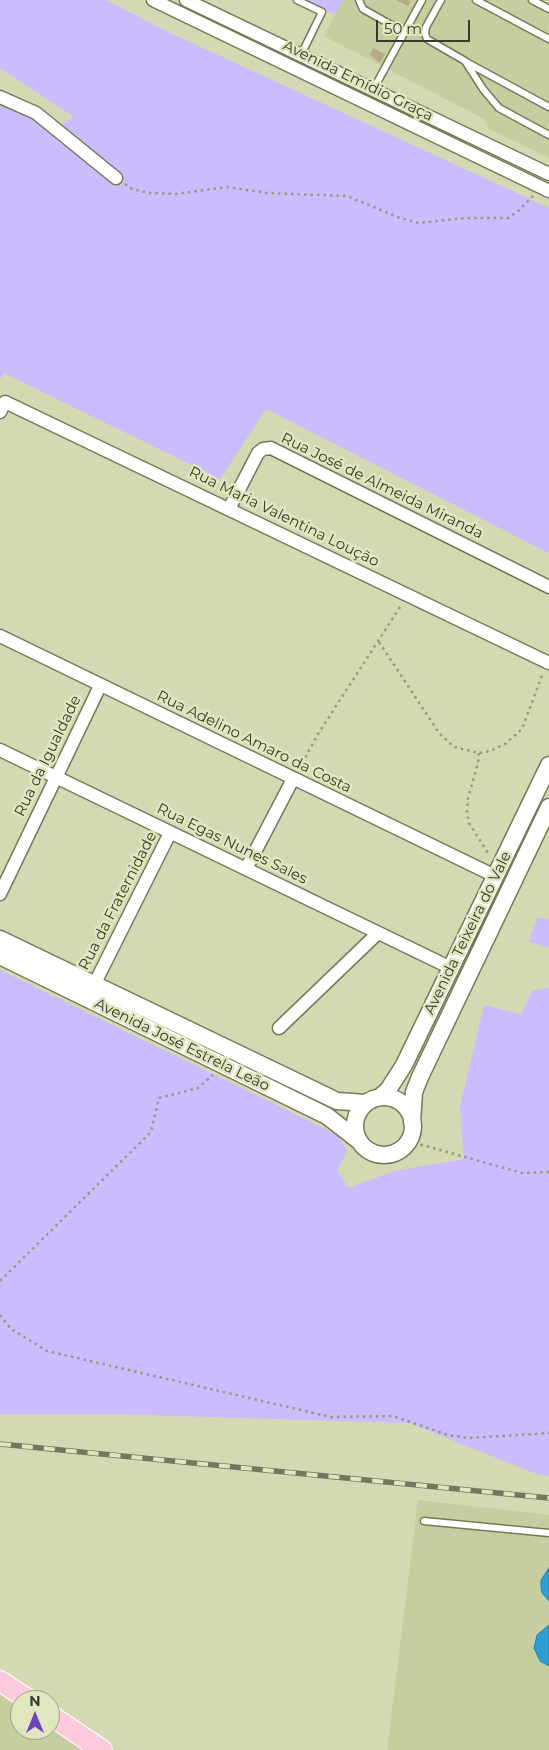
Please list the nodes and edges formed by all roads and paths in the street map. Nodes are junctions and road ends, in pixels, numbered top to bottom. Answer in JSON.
{"nodes":[{"id":1,"x":152,"y":0,"type":"edge"},
{"id":2,"x":186,"y":0,"type":"edge"},
{"id":3,"x":296,"y":0,"type":"edge"},
{"id":4,"x":359,"y":0,"type":"edge"},
{"id":5,"x":422,"y":0,"type":"edge"},
{"id":6,"x":441,"y":0,"type":"edge"},
{"id":7,"x":476,"y":0,"type":"edge"},
{"id":8,"x":532,"y":0,"type":"edge"},
{"id":9,"x":549,"y":9,"type":"edge"},
{"id":10,"x":404,"y":32,"type":"junction"},
{"id":11,"x":549,"y":39,"type":"edge"},
{"id":12,"x":301,"y":55,"type":"junction"},
{"id":13,"x":464,"y":61,"type":"junction"},
{"id":14,"x":373,"y":90,"type":"junction"},
{"id":15,"x":0,"y":98,"type":"edge"},
{"id":16,"x":549,"y":107,"type":"edge"},
{"id":17,"x":549,"y":135,"type":"edge"},
{"id":18,"x":549,"y":174,"type":"edge"},
{"id":19,"x":116,"y":178,"type":"joint"},
{"id":20,"x":545,"y":188,"type":"edge"},
{"id":21,"x":2,"y":407,"type":"edge"},
{"id":22,"x":229,"y":509,"type":"junction"},
{"id":23,"x":549,"y":587,"type":"edge"},
{"id":24,"x":408,"y":595,"type":"junction"},
{"id":25,"x":0,"y":636,"type":"edge"},
{"id":26,"x":378,"y":642,"type":"junction"},
{"id":27,"x":548,"y":662,"type":"edge"},
{"id":28,"x":100,"y":686,"type":"junction"},
{"id":29,"x":0,"y":750,"type":"edge"},
{"id":30,"x":479,"y":752,"type":"junction"},
{"id":31,"x":549,"y":765,"type":"edge"},
{"id":32,"x":56,"y":777,"type":"junction"},
{"id":33,"x":294,"y":779,"type":"junction"},
{"id":34,"x":549,"y":807,"type":"edge"},
{"id":35,"x":170,"y":832,"type":"junction"},
{"id":36,"x":246,"y":869,"type":"junction"},
{"id":37,"x":497,"y":873,"type":"junction"},
{"id":38,"x":0,"y":894,"type":"edge"},
{"id":39,"x":378,"y":933,"type":"junction"},
{"id":40,"x":0,"y":938,"type":"edge"},
{"id":41,"x":0,"y":956,"type":"edge"},
{"id":42,"x":451,"y":968,"type":"junction"},
{"id":43,"x":94,"y":985,"type":"junction"},
{"id":44,"x":279,"y":1028,"type":"dead end"},
{"id":45,"x":223,"y":1065,"type":"junction"},
{"id":46,"x":373,"y":1100,"type":"junction"},
{"id":47,"x":412,"y":1122,"type":"junction"},
{"id":48,"x":408,"y":1141,"type":"junction"},
{"id":49,"x":359,"y":1142,"type":"junction"},
{"id":50,"x":549,"y":1172,"type":"edge"},
{"id":51,"x":0,"y":1281,"type":"edge"},
{"id":52,"x":0,"y":1315,"type":"edge"},
{"id":53,"x":549,"y":1432,"type":"edge"},
{"id":54,"x":424,"y":1521,"type":"dead end"},
{"id":55,"x":549,"y":1533,"type":"edge"},
{"id":56,"x":0,"y":1681,"type":"edge"},
{"id":57,"x":13,"y":1690,"type":"edge"},
{"id":58,"x":60,"y":1721,"type":"edge"},
{"id":59,"x":102,"y":1750,"type":"edge"}],
"edges":[{"from":1,"to":20,"type":"street","name":"Avenida Emídio Graça"},
{"from":2,"to":12,"type":"street","name":"Avenida Emídio Graça"},
{"from":3,"to":12,"type":"lane"},
{"from":4,"to":10,"type":"lane"},
{"from":5,"to":10,"type":"lane"},
{"from":6,"to":13,"type":"lane"},
{"from":7,"to":11,"type":"lane"},
{"from":8,"to":9,"type":"lane"},
{"from":10,"to":14,"type":"lane"},
{"from":12,"to":14,"type":"street","name":"Avenida Emídio Graça"},
{"from":13,"to":16,"type":"lane"},
{"from":13,"to":17,"type":"lane"},
{"from":14,"to":18,"type":"street","name":"Avenida Emídio Graça"},
{"from":15,"to":19,"type":"street"},
{"from":19,"to":20,"type":"path"},
{"from":21,"to":22,"type":"street","name":"Rua Maria Valentina Loução"},
{"from":22,"to":23,"type":"street","name":"Rua José de Almeida Miranda"},
{"from":22,"to":24,"type":"street","name":"Rua Maria Valentina Loução"},
{"from":24,"to":26,"type":"path"},
{"from":24,"to":27,"type":"street","name":"Rua Maria Valentina Loução"},
{"from":25,"to":28,"type":"street","name":"Rua Adelino Amaro da Costa"},
{"from":26,"to":30,"type":"path"},
{"from":26,"to":33,"type":"path"},
{"from":27,"to":30,"type":"path"},
{"from":28,"to":32,"type":"street","name":"Rua da Igualdade"},
{"from":28,"to":33,"type":"street","name":"Rua Adelino Amaro da Costa"},
{"from":29,"to":32,"type":"street","name":"Rua Egas Nunes Sales"},
{"from":30,"to":37,"type":"path"},
{"from":31,"to":37,"type":"street","name":"Avenida Teixeira do Vale"},
{"from":32,"to":35,"type":"street","name":"Rua Egas Nunes Sales"},
{"from":32,"to":38,"type":"street","name":"Rua da Igualdade"},
{"from":33,"to":36,"type":"street"},
{"from":33,"to":37,"type":"street","name":"Rua Adelino Amaro da Costa"},
{"from":34,"to":47,"type":"street","name":"Avenida Teixeira do Vale"},
{"from":35,"to":36,"type":"street","name":"Rua Egas Nunes Sales"},
{"from":35,"to":43,"type":"street","name":"Rua da Fraternidade"},
{"from":36,"to":39,"type":"street","name":"Rua Egas Nunes Sales"},
{"from":37,"to":42,"type":"street","name":"Avenida Teixeira do Vale"},
{"from":39,"to":42,"type":"street","name":"Rua Egas Nunes Sales"},
{"from":39,"to":44,"type":"street"},
{"from":40,"to":43,"type":"street","name":"Avenida José Estrela Leão"},
{"from":41,"to":45,"type":"street","name":"Avenida José Estrela Leão"},
{"from":42,"to":46,"type":"street","name":"Avenida Teixeira do Vale"},
{"from":43,"to":46,"type":"street","name":"Avenida José Estrela Leão"},
{"from":45,"to":49,"type":"street","name":"Avenida José Estrela Leão"},
{"from":45,"to":51,"type":"path"},
{"from":46,"to":47,"type":"street"},
{"from":46,"to":49,"type":"street","name":"Avenida Teixeira do Vale"},
{"from":47,"to":48,"type":"street","name":"Avenida Teixeira do Vale"},
{"from":48,"to":49,"type":"street"},
{"from":48,"to":50,"type":"path"},
{"from":52,"to":53,"type":"path"},
{"from":54,"to":55,"type":"lane"},
{"from":56,"to":57,"type":"main road"},
{"from":58,"to":59,"type":"main road"}]}
